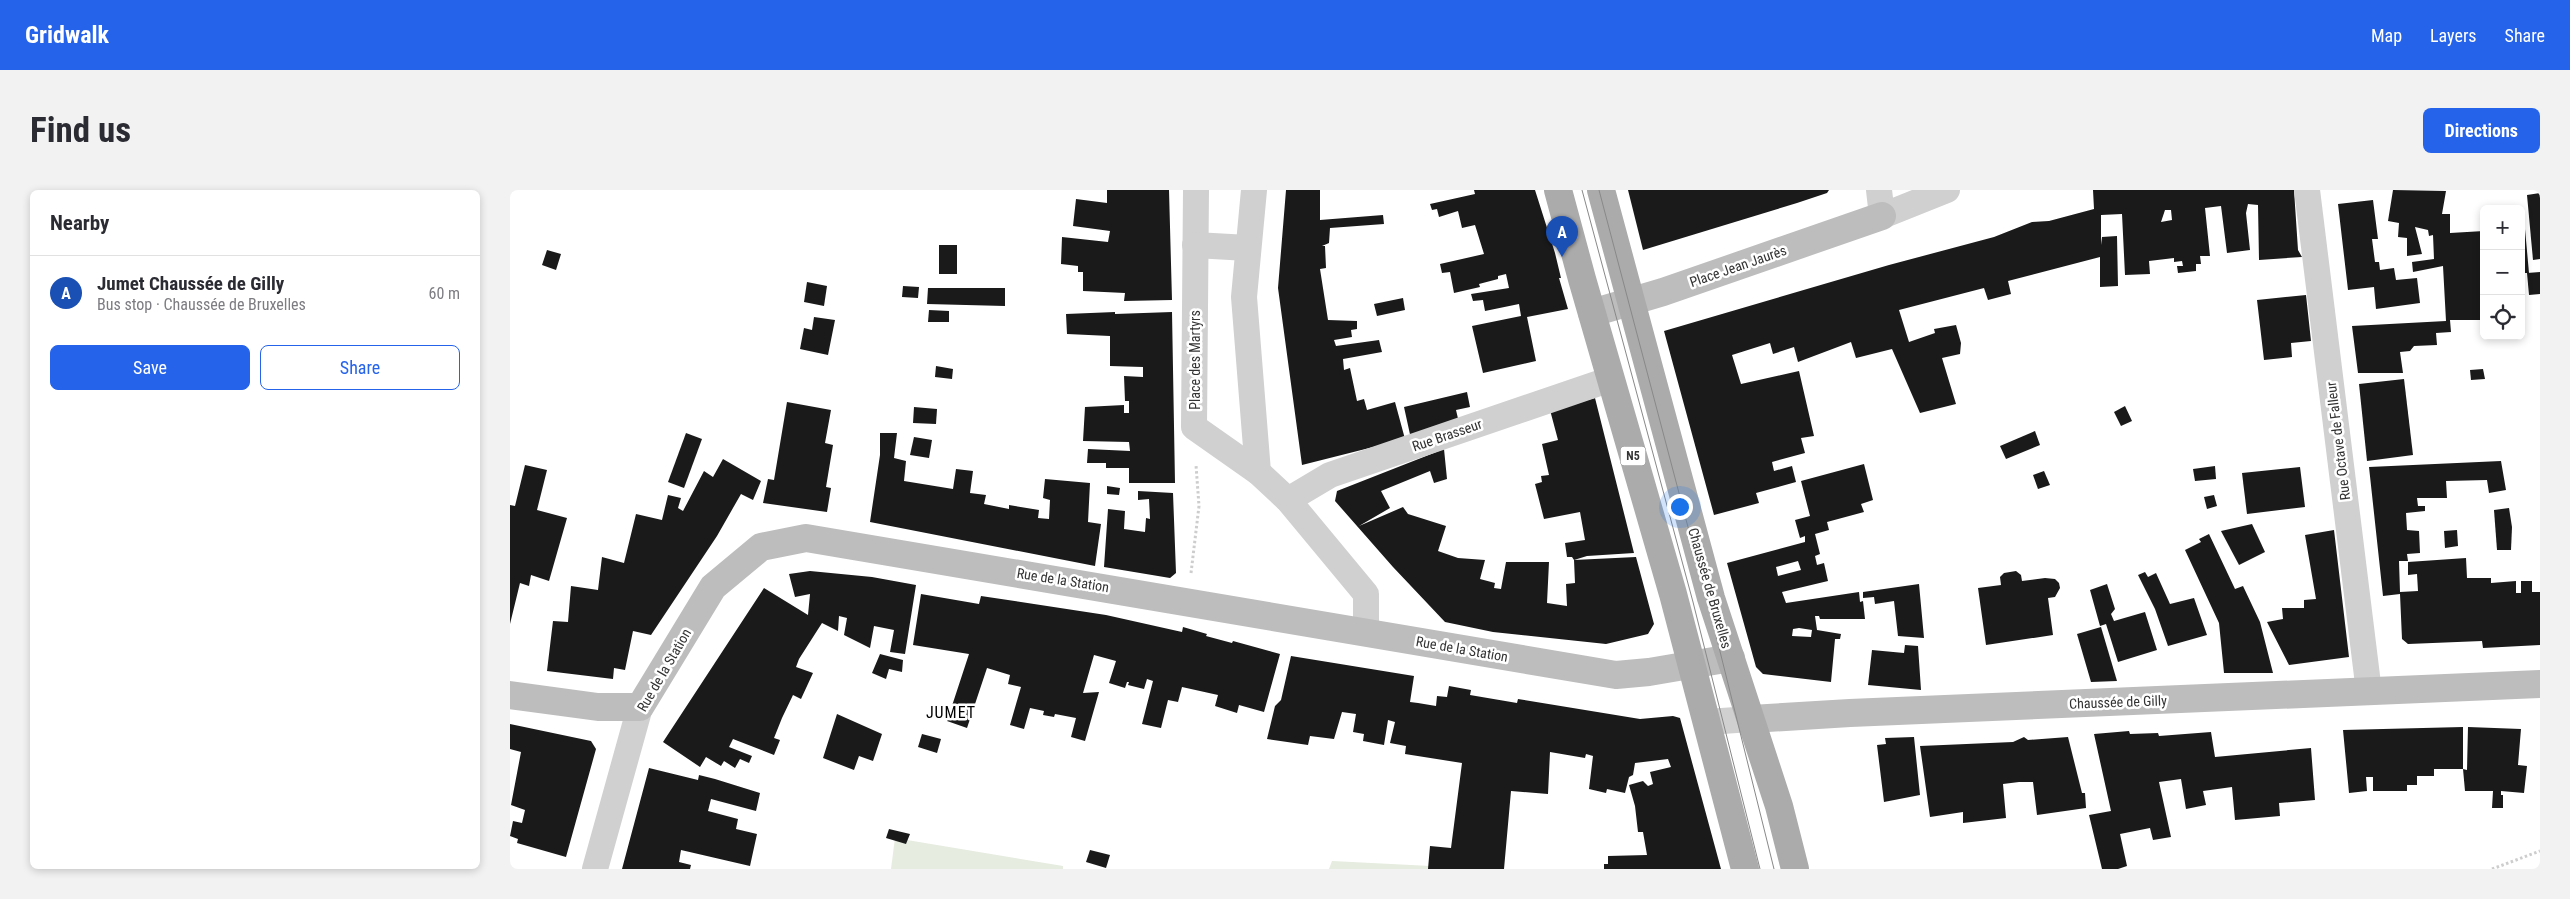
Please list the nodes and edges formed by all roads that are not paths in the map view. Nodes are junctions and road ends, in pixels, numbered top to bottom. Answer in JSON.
{"nodes":[{"id":1,"x":1196,"y":190,"type":"edge"},
{"id":2,"x":1254,"y":190,"type":"edge"},
{"id":3,"x":1558,"y":190,"type":"edge"},
{"id":4,"x":1601,"y":190,"type":"edge"},
{"id":5,"x":1946,"y":190,"type":"edge"},
{"id":6,"x":2307,"y":190,"type":"edge"},
{"id":7,"x":1880,"y":203,"type":"edge"},
{"id":8,"x":1195,"y":245,"type":"junction"},
{"id":9,"x":1248,"y":248,"type":"junction"},
{"id":10,"x":1631,"y":301,"type":"junction"},
{"id":11,"x":1592,"y":313,"type":"junction"},
{"id":12,"x":1611,"y":379,"type":"junction"},
{"id":13,"x":1258,"y":472,"type":"junction"},
{"id":14,"x":1288,"y":500,"type":"junction"},
{"id":15,"x":1366,"y":633,"type":"junction"},
{"id":16,"x":1730,"y":658,"type":"junction"},
{"id":17,"x":1692,"y":665,"type":"junction"},
{"id":18,"x":2536,"y":686,"type":"edge"},
{"id":19,"x":2369,"y":692,"type":"junction"},
{"id":20,"x":510,"y":695,"type":"edge"},
{"id":21,"x":640,"y":707,"type":"junction"},
{"id":22,"x":1751,"y":720,"type":"junction"},
{"id":23,"x":1708,"y":722,"type":"junction"},
{"id":24,"x":595,"y":869,"type":"edge"},
{"id":25,"x":1745,"y":869,"type":"edge"},
{"id":26,"x":1795,"y":869,"type":"edge"}],
"edges":[{"from":1,"to":8,"type":"street","name":"Place des Martyrs"},
{"from":2,"to":9,"type":"street"},
{"from":3,"to":11,"type":"main road","number":"N5"},
{"from":4,"to":10,"type":"main road","name":"Chaussée de Bruxelles"},
{"from":5,"to":7,"type":"street","name":"Place Jean Jaurès"},
{"from":6,"to":19,"type":"street","name":"Rue Octave de Falleur"},
{"from":7,"to":10,"type":"street","name":"Place Jean Jaurès"},
{"from":8,"to":9,"type":"street"},
{"from":8,"to":13,"type":"street","name":"Place des Martyrs"},
{"from":9,"to":13,"type":"street"},
{"from":10,"to":11,"type":"street","name":"Place Jean Jaurès"},
{"from":10,"to":16,"type":"main road","name":"Chaussée de Bruxelles"},
{"from":11,"to":12,"type":"main road","number":"N5"},
{"from":12,"to":14,"type":"street","name":"Rue Brasseur"},
{"from":12,"to":17,"type":"main road","number":"N5"},
{"from":13,"to":14,"type":"street","name":"Place des Martyrs"},
{"from":14,"to":15,"type":"street","name":"Place des Martyrs"},
{"from":15,"to":17,"type":"street","name":"Rue de la Station"},
{"from":15,"to":21,"type":"street","name":"Rue de la Station"},
{"from":16,"to":17,"type":"street","name":"Rue de la Station"},
{"from":16,"to":22,"type":"main road","name":"Chaussée de Bruxelles"},
{"from":17,"to":23,"type":"main road","number":"N5"},
{"from":18,"to":19,"type":"street","name":"Chaussée de Gilly"},
{"from":19,"to":22,"type":"street","name":"Chaussée de Gilly"},
{"from":20,"to":21,"type":"street"},
{"from":21,"to":24,"type":"street","name":"Rue de la Station"},
{"from":22,"to":23,"type":"street","name":"Chaussée de Gilly"},
{"from":22,"to":26,"type":"main road","name":"Chaussée de Bruxelles"},
{"from":23,"to":25,"type":"main road","number":"N5"}]}
